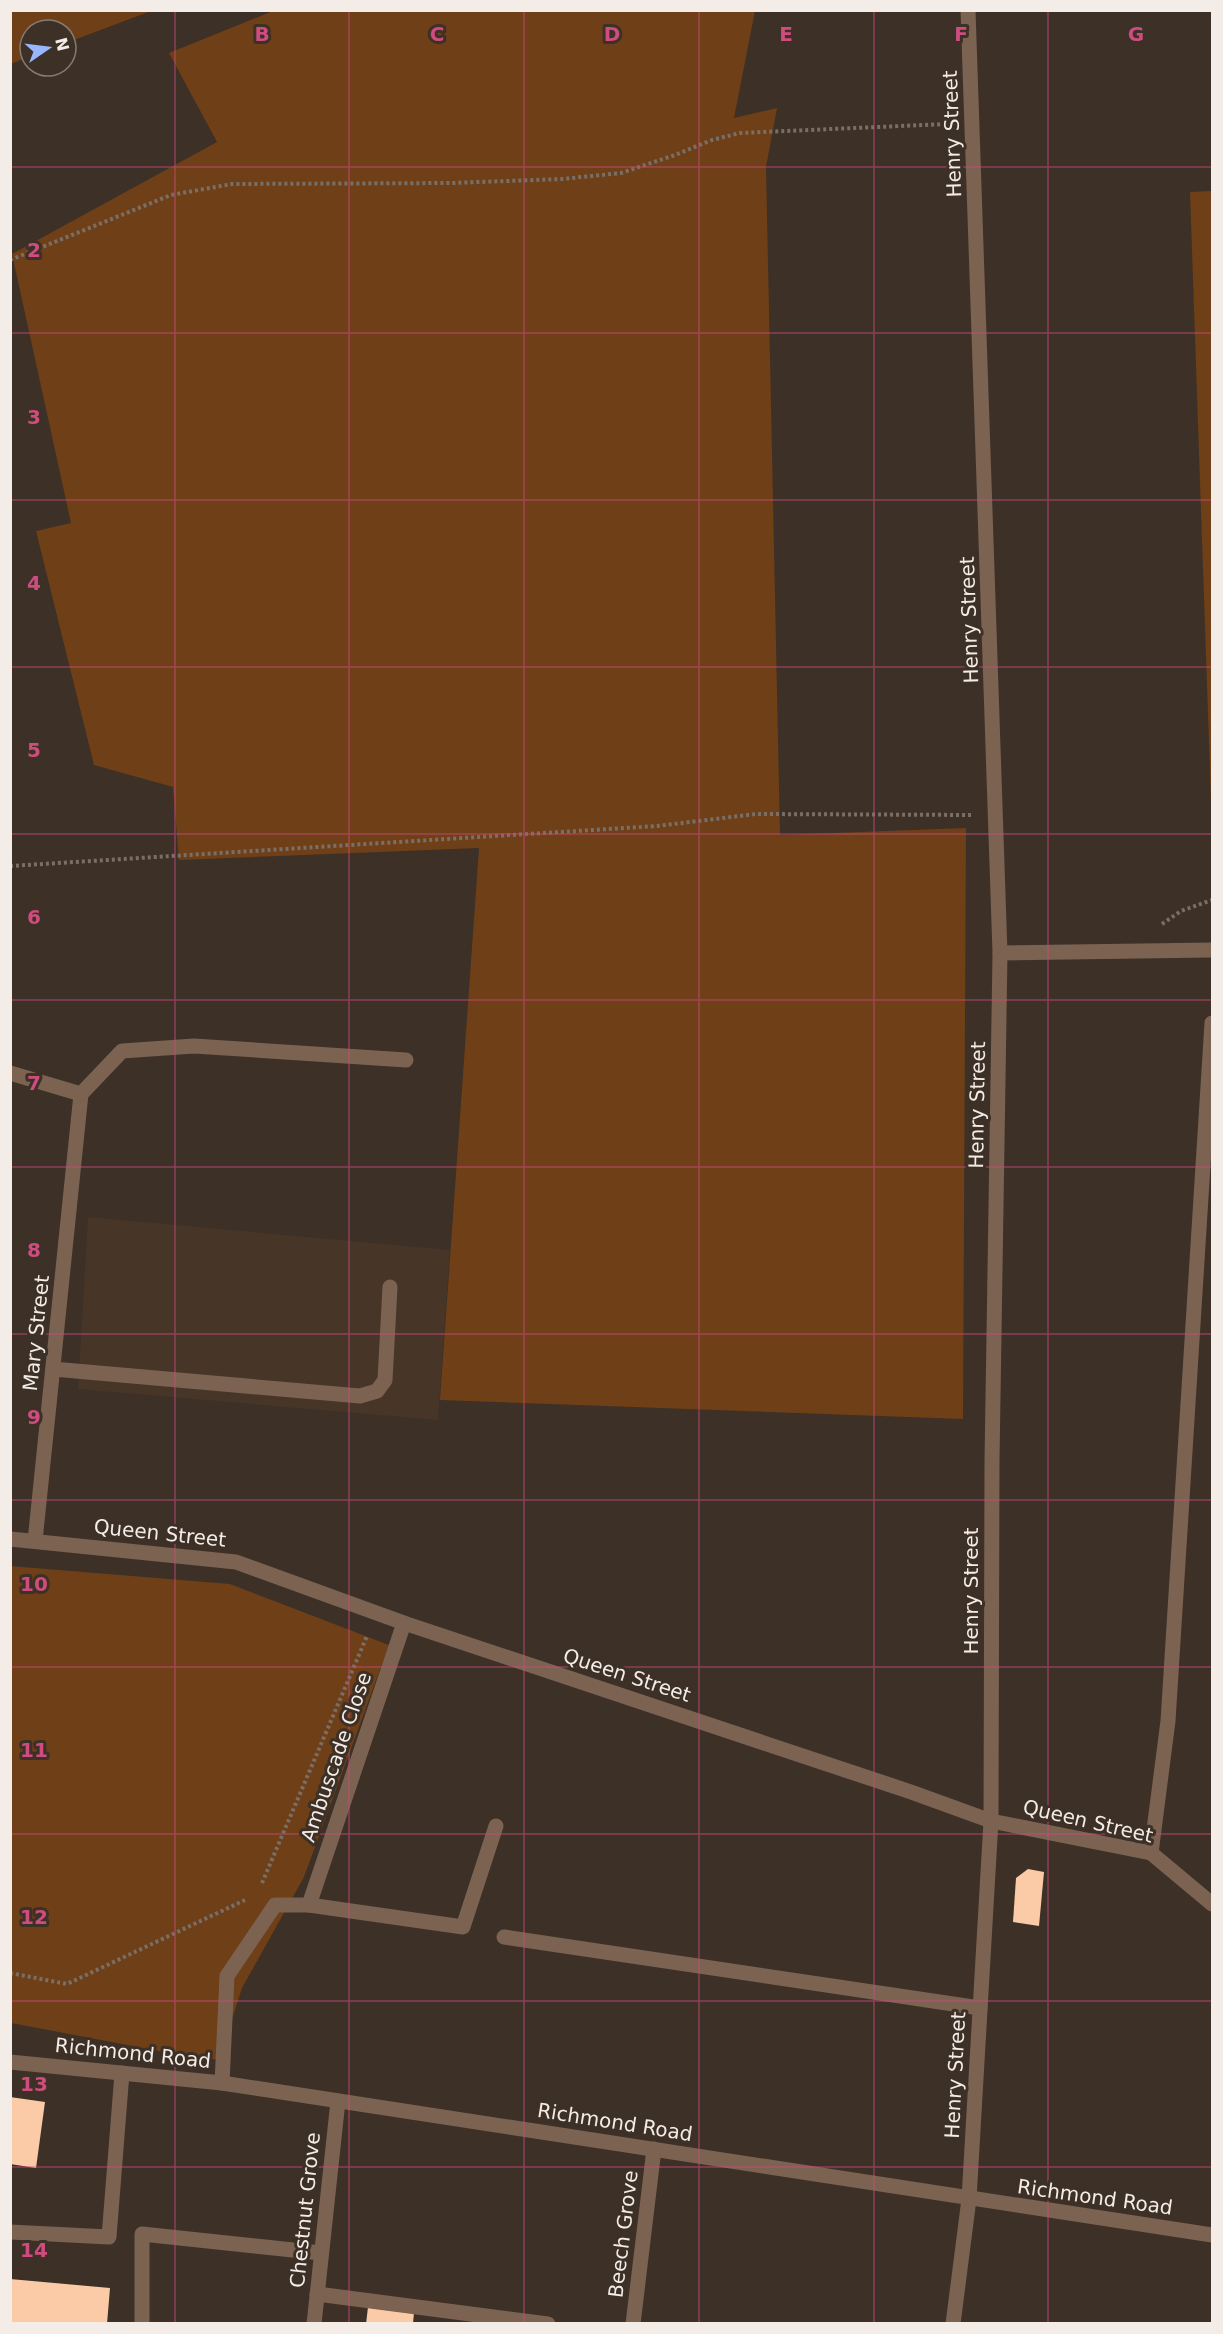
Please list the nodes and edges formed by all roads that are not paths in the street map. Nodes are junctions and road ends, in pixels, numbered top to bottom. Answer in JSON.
{"nodes":[{"id":1,"x":968,"y":10,"type":"edge"},
{"id":2,"x":1212,"y":950,"type":"edge"},
{"id":3,"x":1000,"y":953,"type":"junction"},
{"id":4,"x":1212,"y":1023,"type":"edge"},
{"id":5,"x":406,"y":1060,"type":"dead end"},
{"id":6,"x":10,"y":1073,"type":"edge"},
{"id":7,"x":81,"y":1094,"type":"junction"},
{"id":8,"x":390,"y":1287,"type":"dead end"},
{"id":9,"x":53,"y":1369,"type":"junction"},
{"id":10,"x":10,"y":1539,"type":"edge"},
{"id":11,"x":35,"y":1541,"type":"junction"},
{"id":12,"x":404,"y":1623,"type":"junction"},
{"id":13,"x":991,"y":1821,"type":"junction"},
{"id":14,"x":496,"y":1826,"type":"dead end"},
{"id":15,"x":1151,"y":1853,"type":"junction"},
{"id":16,"x":1212,"y":1904,"type":"edge"},
{"id":17,"x":309,"y":1905,"type":"junction"},
{"id":18,"x":504,"y":1937,"type":"dead end"},
{"id":19,"x":980,"y":2008,"type":"junction"},
{"id":20,"x":10,"y":2062,"type":"edge"},
{"id":21,"x":122,"y":2073,"type":"junction"},
{"id":22,"x":222,"y":2083,"type":"junction"},
{"id":23,"x":338,"y":2101,"type":"junction"},
{"id":24,"x":654,"y":2149,"type":"junction"},
{"id":25,"x":969,"y":2199,"type":"junction"},
{"id":26,"x":10,"y":2232,"type":"edge"},
{"id":27,"x":1212,"y":2235,"type":"edge"},
{"id":28,"x":321,"y":2253,"type":"junction"},
{"id":29,"x":317,"y":2294,"type":"junction"},
{"id":30,"x":142,"y":2324,"type":"edge"},
{"id":31,"x":314,"y":2324,"type":"edge"},
{"id":32,"x":548,"y":2324,"type":"edge"},
{"id":33,"x":633,"y":2324,"type":"edge"},
{"id":34,"x":952,"y":2324,"type":"edge"}],
"edges":[{"from":1,"to":3,"type":"street","name":"Henry Street"},
{"from":2,"to":3,"type":"street"},
{"from":3,"to":13,"type":"street","name":"Henry Street"},
{"from":4,"to":15,"type":"street"},
{"from":5,"to":7,"type":"street"},
{"from":6,"to":7,"type":"street"},
{"from":7,"to":9,"type":"street","name":"Mary Street"},
{"from":8,"to":9,"type":"street"},
{"from":9,"to":11,"type":"street","name":"Mary Street"},
{"from":10,"to":11,"type":"street","name":"Queen Street"},
{"from":11,"to":12,"type":"street","name":"Queen Street"},
{"from":12,"to":13,"type":"street","name":"Queen Street"},
{"from":12,"to":17,"type":"street","name":"Ambuscade Close"},
{"from":13,"to":15,"type":"street","name":"Queen Street"},
{"from":13,"to":19,"type":"street","name":"Henry Street"},
{"from":14,"to":17,"type":"street"},
{"from":15,"to":16,"type":"street","name":"Queen Street"},
{"from":17,"to":22,"type":"street"},
{"from":18,"to":19,"type":"street"},
{"from":19,"to":25,"type":"street","name":"Henry Street"},
{"from":20,"to":21,"type":"street","name":"Richmond Road"},
{"from":21,"to":22,"type":"street","name":"Richmond Road"},
{"from":21,"to":26,"type":"street"},
{"from":22,"to":23,"type":"street","name":"Richmond Road"},
{"from":23,"to":24,"type":"street","name":"Richmond Road"},
{"from":23,"to":28,"type":"street","name":"Chestnut Grove"},
{"from":24,"to":25,"type":"street","name":"Richmond Road"},
{"from":24,"to":33,"type":"street","name":"Beech Grove"},
{"from":25,"to":27,"type":"street","name":"Richmond Road"},
{"from":25,"to":34,"type":"street","name":"Henry Street"},
{"from":28,"to":29,"type":"street","name":"Chestnut Grove"},
{"from":28,"to":30,"type":"street"},
{"from":29,"to":31,"type":"street","name":"Chestnut Grove"},
{"from":29,"to":32,"type":"street"}]}
